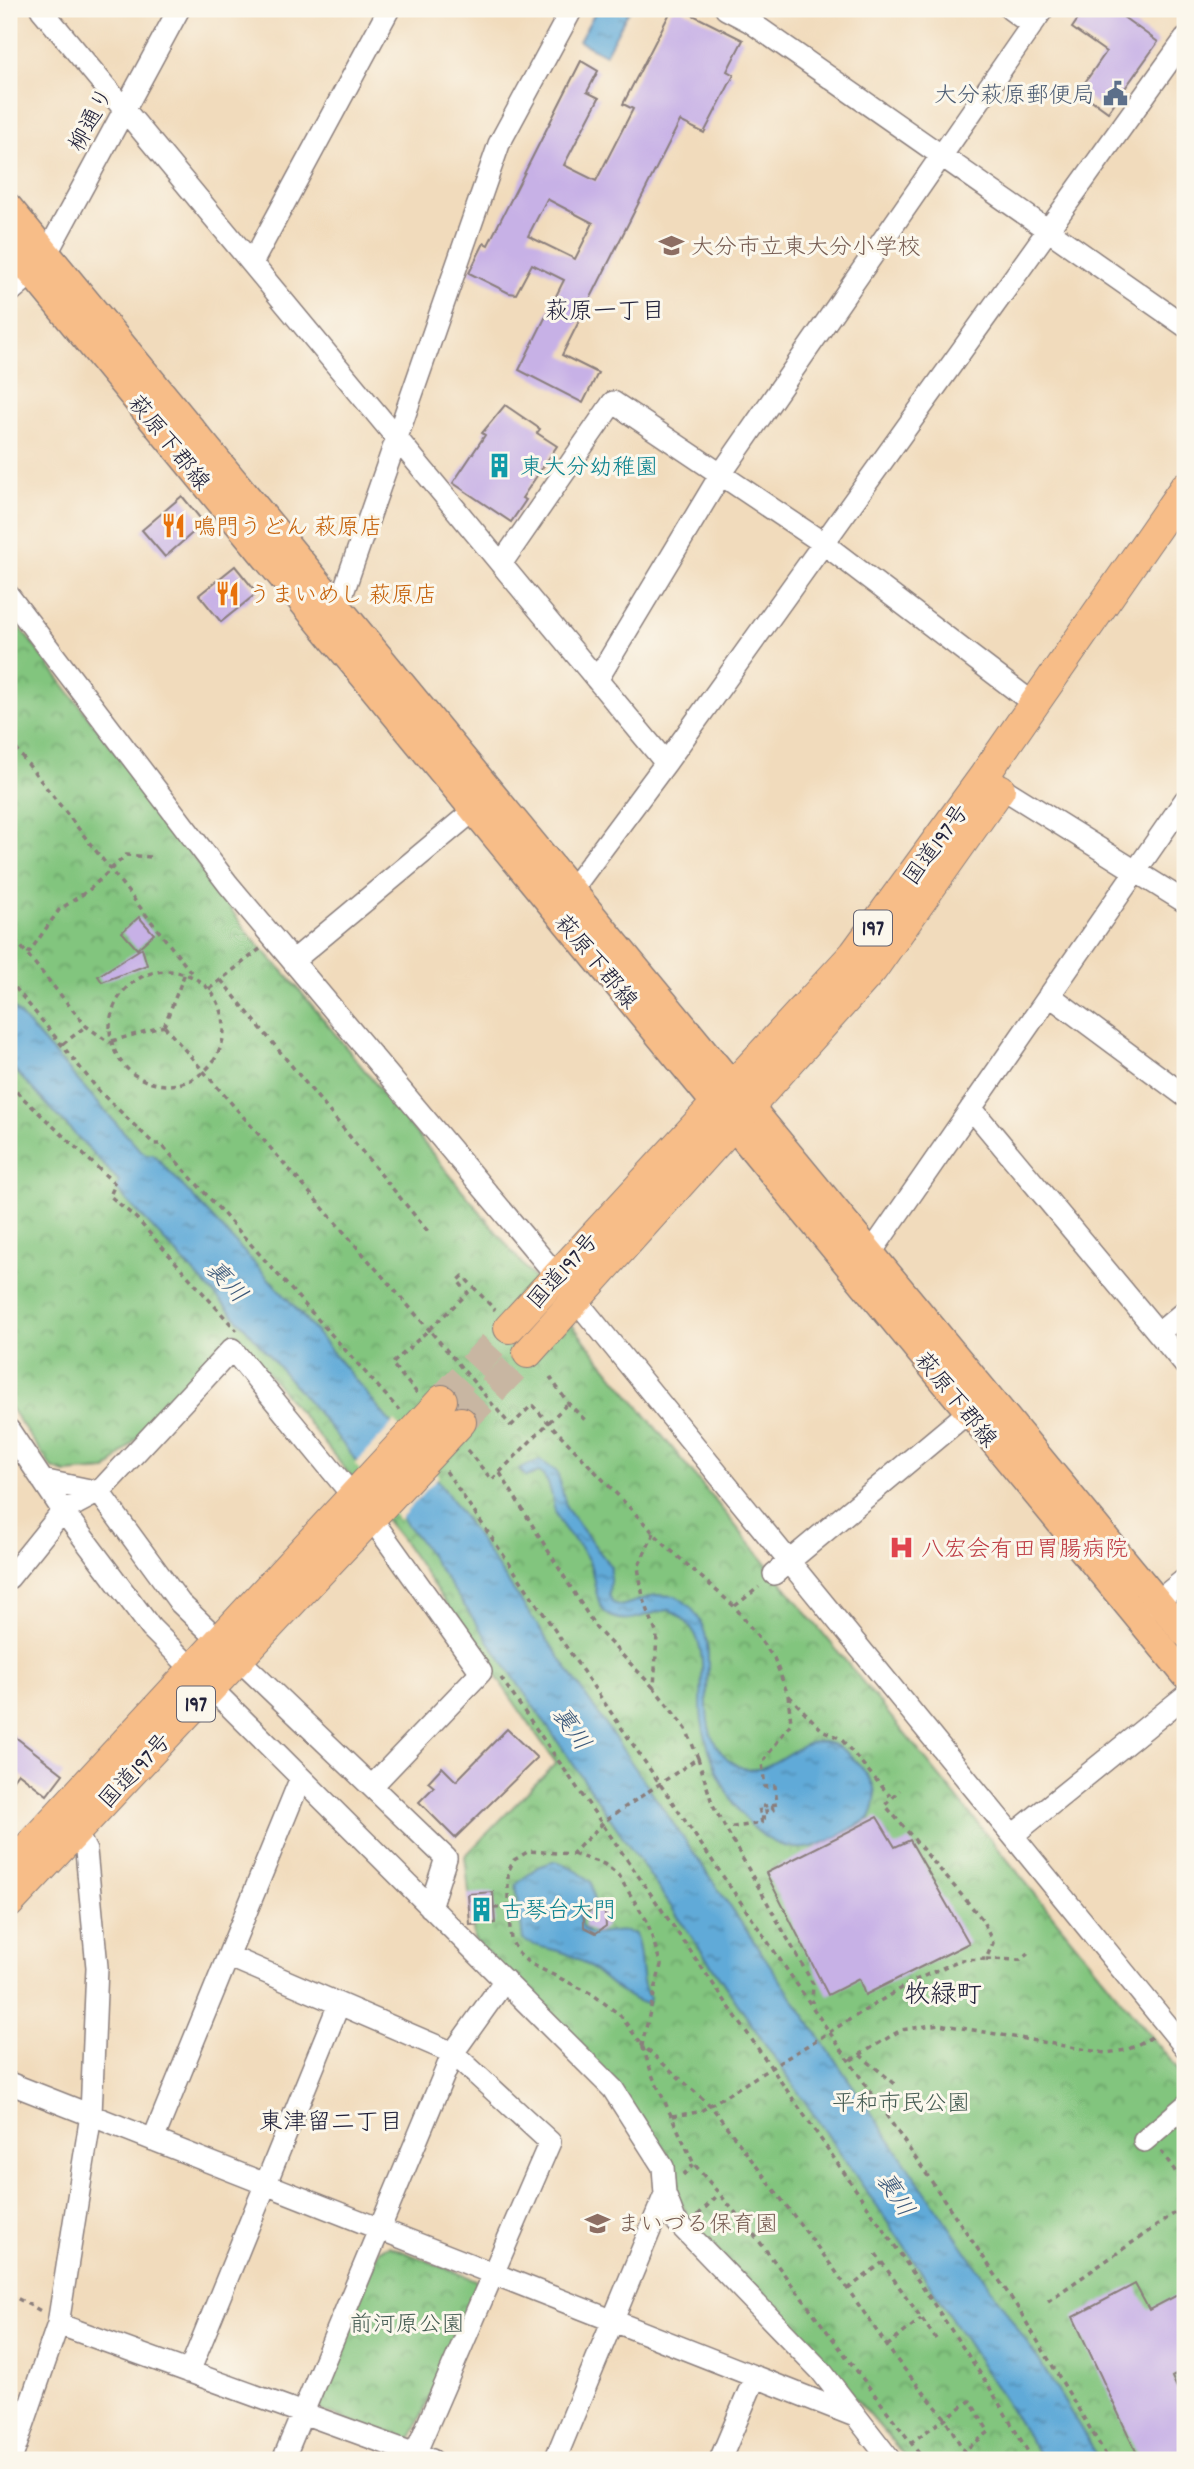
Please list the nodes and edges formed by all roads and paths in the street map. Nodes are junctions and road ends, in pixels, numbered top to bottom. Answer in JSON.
{"nodes":[{"id":1,"x":41,"y":9,"type":"edge"},
{"id":2,"x":179,"y":9,"type":"edge"},
{"id":3,"x":388,"y":9,"type":"edge"},
{"id":4,"x":572,"y":9,"type":"edge"},
{"id":5,"x":726,"y":9,"type":"edge"},
{"id":6,"x":1010,"y":9,"type":"edge"},
{"id":7,"x":753,"y":15,"type":"edge"},
{"id":8,"x":1038,"y":17,"type":"edge"},
{"id":9,"x":1185,"y":39,"type":"edge"},
{"id":10,"x":125,"y":110,"type":"junction"},
{"id":11,"x":941,"y":157,"type":"junction"},
{"id":12,"x":9,"y":207,"type":"edge"},
{"id":13,"x":1048,"y":230,"type":"junction"},
{"id":14,"x":9,"y":246,"type":"edge"},
{"id":15,"x":39,"y":263,"type":"junction"},
{"id":16,"x":252,"y":263,"type":"junction"},
{"id":17,"x":9,"y":293,"type":"edge"},
{"id":18,"x":1185,"y":326,"type":"edge"},
{"id":19,"x":398,"y":439,"type":"junction"},
{"id":20,"x":721,"y":474,"type":"junction"},
{"id":21,"x":1185,"y":486,"type":"edge"},
{"id":22,"x":1185,"y":521,"type":"edge"},
{"id":23,"x":823,"y":543,"type":"junction"},
{"id":24,"x":502,"y":564,"type":"junction"},
{"id":25,"x":9,"y":596,"type":"edge"},
{"id":26,"x":329,"y":615,"type":"junction"},
{"id":27,"x":597,"y":680,"type":"junction"},
{"id":28,"x":1034,"y":704,"type":"junction"},
{"id":29,"x":9,"y":740,"type":"edge"},
{"id":30,"x":666,"y":763,"type":"junction"},
{"id":31,"x":992,"y":782,"type":"junction"},
{"id":32,"x":1185,"y":800,"type":"edge"},
{"id":33,"x":483,"y":803,"type":"junction"},
{"id":34,"x":150,"y":857,"type":"dead end"},
{"id":35,"x":109,"y":868,"type":"junction"},
{"id":36,"x":1136,"y":871,"type":"junction"},
{"id":37,"x":563,"y":900,"type":"junction"},
{"id":38,"x":1185,"y":902,"type":"edge"},
{"id":39,"x":9,"y":932,"type":"edge"},
{"id":40,"x":263,"y":947,"type":"dead end"},
{"id":41,"x":28,"y":954,"type":"junction"},
{"id":42,"x":293,"y":961,"type":"junction"},
{"id":43,"x":185,"y":973,"type":"junction"},
{"id":44,"x":195,"y":978,"type":"junction"},
{"id":45,"x":9,"y":980,"type":"edge"},
{"id":46,"x":221,"y":980,"type":"junction"},
{"id":47,"x":209,"y":989,"type":"junction"},
{"id":48,"x":1049,"y":995,"type":"junction"},
{"id":49,"x":86,"y":1026,"type":"junction"},
{"id":50,"x":164,"y":1026,"type":"junction"},
{"id":51,"x":112,"y":1043,"type":"junction"},
{"id":52,"x":62,"y":1044,"type":"junction"},
{"id":53,"x":204,"y":1071,"type":"junction"},
{"id":54,"x":9,"y":1085,"type":"edge"},
{"id":55,"x":722,"y":1094,"type":"junction"},
{"id":56,"x":1185,"y":1096,"type":"edge"},
{"id":57,"x":971,"y":1108,"type":"junction"},
{"id":58,"x":742,"y":1117,"type":"junction"},
{"id":59,"x":430,"y":1234,"type":"dead end"},
{"id":60,"x":870,"y":1254,"type":"junction"},
{"id":61,"x":555,"y":1275,"type":"junction"},
{"id":62,"x":576,"y":1300,"type":"junction"},
{"id":63,"x":1185,"y":1311,"type":"edge"},
{"id":64,"x":504,"y":1321,"type":"joint"},
{"id":65,"x":430,"y":1332,"type":"junction"},
{"id":66,"x":1159,"y":1333,"type":"junction"},
{"id":67,"x":243,"y":1337,"type":"dead end"},
{"id":68,"x":528,"y":1353,"type":"tunnel mouth"},
{"id":69,"x":1185,"y":1364,"type":"edge"},
{"id":70,"x":550,"y":1377,"type":"dead end"},
{"id":71,"x":410,"y":1385,"type":"dead end"},
{"id":72,"x":442,"y":1399,"type":"tunnel mouth"},
{"id":73,"x":568,"y":1403,"type":"junction"},
{"id":74,"x":978,"y":1404,"type":"junction"},
{"id":75,"x":586,"y":1421,"type":"dead end"},
{"id":76,"x":407,"y":1424,"type":"junction"},
{"id":77,"x":550,"y":1424,"type":"junction"},
{"id":78,"x":9,"y":1430,"type":"edge"},
{"id":79,"x":462,"y":1434,"type":"joint"},
{"id":80,"x":436,"y":1462,"type":"junction"},
{"id":81,"x":500,"y":1473,"type":"junction"},
{"id":82,"x":42,"y":1480,"type":"junction"},
{"id":83,"x":359,"y":1488,"type":"junction"},
{"id":84,"x":99,"y":1492,"type":"junction"},
{"id":85,"x":63,"y":1510,"type":"junction"},
{"id":86,"x":378,"y":1511,"type":"junction"},
{"id":87,"x":654,"y":1534,"type":"junction"},
{"id":88,"x":781,"y":1568,"type":"junction"},
{"id":89,"x":9,"y":1578,"type":"edge"},
{"id":90,"x":1185,"y":1579,"type":"edge"},
{"id":91,"x":1158,"y":1601,"type":"junction"},
{"id":92,"x":735,"y":1606,"type":"junction"},
{"id":93,"x":1138,"y":1618,"type":"junction"},
{"id":94,"x":1185,"y":1634,"type":"edge"},
{"id":95,"x":229,"y":1650,"type":"junction"},
{"id":96,"x":1185,"y":1675,"type":"edge"},
{"id":97,"x":202,"y":1678,"type":"junction"},
{"id":98,"x":501,"y":1678,"type":"dead end"},
{"id":99,"x":654,"y":1688,"type":"junction"},
{"id":100,"x":788,"y":1695,"type":"junction"},
{"id":101,"x":1185,"y":1696,"type":"edge"},
{"id":102,"x":698,"y":1758,"type":"junction"},
{"id":103,"x":300,"y":1780,"type":"junction"},
{"id":104,"x":659,"y":1785,"type":"junction"},
{"id":105,"x":372,"y":1786,"type":"junction"},
{"id":106,"x":900,"y":1790,"type":"dead end"},
{"id":107,"x":890,"y":1796,"type":"junction"},
{"id":108,"x":604,"y":1822,"type":"junction"},
{"id":109,"x":727,"y":1828,"type":"junction"},
{"id":110,"x":76,"y":1832,"type":"junction"},
{"id":111,"x":1013,"y":1835,"type":"junction"},
{"id":112,"x":572,"y":1854,"type":"junction"},
{"id":113,"x":15,"y":1868,"type":"edge"},
{"id":114,"x":9,"y":1903,"type":"edge"},
{"id":115,"x":430,"y":1907,"type":"junction"},
{"id":116,"x":508,"y":1907,"type":"junction"},
{"id":117,"x":494,"y":1908,"type":"dead end"},
{"id":118,"x":1030,"y":1952,"type":"dead end"},
{"id":119,"x":228,"y":1956,"type":"junction"},
{"id":120,"x":986,"y":1959,"type":"junction"},
{"id":121,"x":505,"y":1980,"type":"junction"},
{"id":122,"x":812,"y":2003,"type":"junction"},
{"id":123,"x":339,"y":2004,"type":"junction"},
{"id":124,"x":831,"y":2030,"type":"junction"},
{"id":125,"x":1158,"y":2034,"type":"dead end"},
{"id":126,"x":642,"y":2045,"type":"junction"},
{"id":127,"x":1185,"y":2046,"type":"edge"},
{"id":128,"x":453,"y":2053,"type":"junction"},
{"id":129,"x":860,"y":2055,"type":"junction"},
{"id":130,"x":851,"y":2060,"type":"junction"},
{"id":131,"x":770,"y":2071,"type":"junction"},
{"id":132,"x":9,"y":2083,"type":"edge"},
{"id":133,"x":895,"y":2084,"type":"dead end"},
{"id":134,"x":711,"y":2106,"type":"junction"},
{"id":135,"x":1185,"y":2106,"type":"edge"},
{"id":136,"x":91,"y":2115,"type":"junction"},
{"id":137,"x":672,"y":2116,"type":"junction"},
{"id":138,"x":153,"y":2140,"type":"junction"},
{"id":139,"x":1150,"y":2142,"type":"joint"},
{"id":140,"x":265,"y":2184,"type":"junction"},
{"id":141,"x":1185,"y":2185,"type":"edge"},
{"id":142,"x":665,"y":2194,"type":"junction"},
{"id":143,"x":719,"y":2194,"type":"junction"},
{"id":144,"x":1185,"y":2206,"type":"edge"},
{"id":145,"x":379,"y":2229,"type":"junction"},
{"id":146,"x":684,"y":2229,"type":"junction"},
{"id":147,"x":876,"y":2254,"type":"dead end"},
{"id":148,"x":883,"y":2262,"type":"junction"},
{"id":149,"x":493,"y":2274,"type":"junction"},
{"id":150,"x":848,"y":2289,"type":"junction"},
{"id":151,"x":9,"y":2294,"type":"edge"},
{"id":152,"x":1048,"y":2301,"type":"dead end"},
{"id":153,"x":922,"y":2319,"type":"junction"},
{"id":154,"x":612,"y":2321,"type":"junction"},
{"id":155,"x":58,"y":2322,"type":"junction"},
{"id":156,"x":936,"y":2339,"type":"dead end"},
{"id":157,"x":887,"y":2346,"type":"junction"},
{"id":158,"x":189,"y":2372,"type":"junction"},
{"id":159,"x":755,"y":2377,"type":"junction"},
{"id":160,"x":303,"y":2413,"type":"junction"},
{"id":161,"x":857,"y":2417,"type":"junction"},
{"id":162,"x":945,"y":2418,"type":"junction"},
{"id":163,"x":910,"y":2443,"type":"junction"},
{"id":164,"x":963,"y":2452,"type":"junction"},
{"id":165,"x":424,"y":2457,"type":"edge"},
{"id":166,"x":9,"y":2460,"type":"edge"},
{"id":167,"x":283,"y":2460,"type":"edge"},
{"id":168,"x":555,"y":2460,"type":"edge"},
{"id":169,"x":720,"y":2460,"type":"edge"},
{"id":170,"x":889,"y":2460,"type":"edge"},
{"id":171,"x":923,"y":2460,"type":"edge"},
{"id":172,"x":953,"y":2460,"type":"edge"},
{"id":173,"x":970,"y":2460,"type":"edge"},
{"id":174,"x":1033,"y":2460,"type":"edge"},
{"id":175,"x":1109,"y":2460,"type":"edge"}],
"edges":[{"from":1,"to":10,"type":"street"},
{"from":2,"to":10,"type":"street","name":"柳通り"},
{"from":3,"to":16,"type":"street"},
{"from":4,"to":19,"type":"street"},
{"from":5,"to":7,"type":"street"},
{"from":6,"to":8,"type":"street"},
{"from":7,"to":11,"type":"street"},
{"from":8,"to":11,"type":"street"},
{"from":9,"to":13,"type":"street"},
{"from":10,"to":15,"type":"street","name":"柳通り"},
{"from":10,"to":16,"type":"street"},
{"from":11,"to":13,"type":"street"},
{"from":11,"to":20,"type":"street"},
{"from":12,"to":15,"type":"main road","name":"萩原下郡線"},
{"from":13,"to":18,"type":"street"},
{"from":13,"to":23,"type":"street"},
{"from":14,"to":15,"type":"main road","name":"萩原下郡線"},
{"from":15,"to":17,"type":"street"},
{"from":15,"to":26,"type":"main road","name":"萩原下郡線"},
{"from":16,"to":19,"type":"street"},
{"from":19,"to":24,"type":"street"},
{"from":19,"to":26,"type":"street"},
{"from":20,"to":23,"type":"street"},
{"from":20,"to":24,"type":"street"},
{"from":20,"to":27,"type":"street"},
{"from":21,"to":28,"type":"highway","name":"国道197号","number":"197"},
{"from":22,"to":31,"type":"highway","name":"国道197号","number":"197"},
{"from":23,"to":28,"type":"street"},
{"from":23,"to":30,"type":"street"},
{"from":24,"to":27,"type":"street"},
{"from":25,"to":42,"type":"street"},
{"from":26,"to":33,"type":"main road","name":"萩原下郡線"},
{"from":27,"to":30,"type":"street"},
{"from":28,"to":31,"type":"highway","name":"国道197号","number":"197"},
{"from":29,"to":35,"type":"path"},
{"from":30,"to":37,"type":"street"},
{"from":31,"to":36,"type":"street"},
{"from":31,"to":55,"type":"highway","name":"国道197号","number":"197"},
{"from":31,"to":58,"type":"highway","name":"国道197号","number":"197"},
{"from":32,"to":36,"type":"street"},
{"from":33,"to":37,"type":"main road","name":"萩原下郡線"},
{"from":33,"to":42,"type":"street"},
{"from":34,"to":35,"type":"path"},
{"from":35,"to":41,"type":"path"},
{"from":35,"to":44,"type":"path"},
{"from":36,"to":38,"type":"street"},
{"from":36,"to":48,"type":"street"},
{"from":37,"to":55,"type":"main road","name":"萩原下郡線"},
{"from":39,"to":41,"type":"path"},
{"from":40,"to":46,"type":"path"},
{"from":41,"to":49,"type":"path"},
{"from":42,"to":61,"type":"street"},
{"from":43,"to":44,"type":"path"},
{"from":43,"to":50,"type":"path"},
{"from":43,"to":51,"type":"path"},
{"from":44,"to":47,"type":"path"},
{"from":45,"to":52,"type":"path"},
{"from":46,"to":47,"type":"path"},
{"from":46,"to":59,"type":"path"},
{"from":47,"to":53,"type":"path"},
{"from":48,"to":56,"type":"street"},
{"from":48,"to":57,"type":"street"},
{"from":49,"to":51,"type":"path"},
{"from":49,"to":52,"type":"path"},
{"from":50,"to":51,"type":"path"},
{"from":50,"to":53,"type":"path"},
{"from":51,"to":53,"type":"path"},
{"from":52,"to":76,"type":"path"},
{"from":53,"to":65,"type":"path"},
{"from":54,"to":67,"type":"path"},
{"from":55,"to":58,"type":"main road","name":"萩原下郡線"},
{"from":55,"to":61,"type":"highway","name":"国道197号","number":"197"},
{"from":57,"to":60,"type":"street"},
{"from":57,"to":66,"type":"street"},
{"from":58,"to":60,"type":"main road","name":"萩原下郡線"},
{"from":58,"to":62,"type":"highway","name":"国道197号","number":"197"},
{"from":58,"to":74,"type":"main road","name":"萩原下郡線"},
{"from":60,"to":74,"type":"main road","name":"萩原下郡線"},
{"from":61,"to":64,"type":"highway","name":"国道197号","number":"197"},
{"from":62,"to":68,"type":"highway","name":"国道197号","number":"197"},
{"from":62,"to":88,"type":"street"},
{"from":63,"to":66,"type":"street"},
{"from":64,"to":65,"type":"path"},
{"from":65,"to":71,"type":"path"},
{"from":65,"to":77,"type":"path","bridge":true},
{"from":66,"to":69,"type":"street"},
{"from":70,"to":73,"type":"path"},
{"from":72,"to":76,"type":"highway","name":"国道197号","number":"197"},
{"from":73,"to":75,"type":"path"},
{"from":73,"to":77,"type":"path"},
{"from":74,"to":88,"type":"street"},
{"from":74,"to":91,"type":"main road","name":"萩原下郡線"},
{"from":74,"to":93,"type":"main road","name":"萩原下郡線"},
{"from":76,"to":83,"type":"highway","name":"国道197号","number":"197"},
{"from":77,"to":81,"type":"path"},
{"from":77,"to":87,"type":"path"},
{"from":78,"to":82,"type":"street"},
{"from":79,"to":80,"type":"highway","name":"国道197号","number":"197"},
{"from":79,"to":81,"type":"path"},
{"from":80,"to":86,"type":"highway","name":"国道197号","number":"197"},
{"from":80,"to":104,"type":"path"},
{"from":81,"to":99,"type":"path"},
{"from":82,"to":84,"type":"street"},
{"from":82,"to":85,"type":"street"},
{"from":83,"to":84,"type":"street"},
{"from":83,"to":95,"type":"highway","name":"国道197号","number":"197"},
{"from":84,"to":85,"type":"street"},
{"from":84,"to":95,"type":"street"},
{"from":85,"to":89,"type":"street"},
{"from":85,"to":97,"type":"street"},
{"from":86,"to":95,"type":"highway","name":"国道197号","number":"197"},
{"from":86,"to":105,"type":"street"},
{"from":87,"to":92,"type":"path"},
{"from":87,"to":99,"type":"path"},
{"from":88,"to":92,"type":"path"},
{"from":88,"to":111,"type":"street"},
{"from":90,"to":91,"type":"street"},
{"from":91,"to":93,"type":"street"},
{"from":91,"to":94,"type":"main road","name":"萩原下郡線"},
{"from":92,"to":100,"type":"path"},
{"from":93,"to":96,"type":"main road","name":"萩原下郡線"},
{"from":95,"to":97,"type":"highway","name":"国道197号","number":"197"},
{"from":95,"to":105,"type":"street"},
{"from":97,"to":103,"type":"street"},
{"from":97,"to":110,"type":"highway","name":"国道197号","number":"197"},
{"from":97,"to":113,"type":"highway","name":"国道197号","number":"197"},
{"from":98,"to":108,"type":"path"},
{"from":99,"to":102,"type":"path"},
{"from":100,"to":107,"type":"path"},
{"from":100,"to":109,"type":"path"},
{"from":101,"to":111,"type":"street"},
{"from":102,"to":104,"type":"path"},
{"from":102,"to":109,"type":"path"},
{"from":103,"to":115,"type":"street"},
{"from":103,"to":119,"type":"street"},
{"from":104,"to":108,"type":"path"},
{"from":104,"to":122,"type":"path"},
{"from":105,"to":115,"type":"street"},
{"from":106,"to":107,"type":"path"},
{"from":107,"to":120,"type":"path"},
{"from":108,"to":112,"type":"path"},
{"from":108,"to":131,"type":"path"},
{"from":109,"to":122,"type":"path"},
{"from":110,"to":113,"type":"highway","name":"国道197号","number":"197"},
{"from":110,"to":136,"type":"street"},
{"from":111,"to":127,"type":"street"},
{"from":112,"to":116,"type":"path"},
{"from":112,"to":126,"type":"path"},
{"from":113,"to":114,"type":"highway","name":"国道197号","number":"197"},
{"from":115,"to":121,"type":"street"},
{"from":116,"to":117,"type":"path"},
{"from":116,"to":126,"type":"path"},
{"from":118,"to":120,"type":"path"},
{"from":119,"to":123,"type":"street"},
{"from":119,"to":138,"type":"street"},
{"from":120,"to":124,"type":"path"},
{"from":121,"to":128,"type":"street"},
{"from":121,"to":142,"type":"street"},
{"from":122,"to":124,"type":"path"},
{"from":123,"to":128,"type":"street"},
{"from":123,"to":140,"type":"street"},
{"from":124,"to":130,"type":"path"},
{"from":124,"to":131,"type":"path"},
{"from":125,"to":129,"type":"path"},
{"from":126,"to":134,"type":"path"},
{"from":126,"to":137,"type":"path"},
{"from":128,"to":145,"type":"street"},
{"from":128,"to":149,"type":"street"},
{"from":129,"to":130,"type":"path"},
{"from":129,"to":133,"type":"path"},
{"from":130,"to":175,"type":"path"},
{"from":131,"to":134,"type":"path"},
{"from":131,"to":174,"type":"path"},
{"from":132,"to":136,"type":"street"},
{"from":134,"to":137,"type":"path"},
{"from":134,"to":150,"type":"path"},
{"from":135,"to":139,"type":"street"},
{"from":136,"to":138,"type":"street"},
{"from":136,"to":155,"type":"street"},
{"from":137,"to":143,"type":"path"},
{"from":138,"to":140,"type":"street"},
{"from":139,"to":141,"type":"path"},
{"from":140,"to":145,"type":"street"},
{"from":140,"to":158,"type":"street"},
{"from":142,"to":146,"type":"street"},
{"from":142,"to":154,"type":"street"},
{"from":143,"to":146,"type":"path"},
{"from":143,"to":163,"type":"path"},
{"from":144,"to":152,"type":"path"},
{"from":145,"to":149,"type":"street"},
{"from":145,"to":160,"type":"street"},
{"from":146,"to":161,"type":"street"},
{"from":147,"to":148,"type":"path"},
{"from":148,"to":150,"type":"path"},
{"from":148,"to":153,"type":"path"},
{"from":149,"to":154,"type":"street"},
{"from":149,"to":165,"type":"street"},
{"from":150,"to":157,"type":"path"},
{"from":151,"to":155,"type":"path"},
{"from":153,"to":156,"type":"path"},
{"from":153,"to":157,"type":"path"},
{"from":154,"to":159,"type":"street"},
{"from":154,"to":168,"type":"street"},
{"from":155,"to":158,"type":"street"},
{"from":155,"to":166,"type":"street"},
{"from":157,"to":162,"type":"path"},
{"from":158,"to":160,"type":"street"},
{"from":159,"to":161,"type":"street"},
{"from":159,"to":169,"type":"street"},
{"from":160,"to":165,"type":"street"},
{"from":160,"to":167,"type":"street"},
{"from":161,"to":170,"type":"street"},
{"from":162,"to":163,"type":"path"},
{"from":162,"to":164,"type":"path"},
{"from":162,"to":164,"type":"path"},
{"from":163,"to":171,"type":"path"},
{"from":164,"to":172,"type":"path"},
{"from":164,"to":173,"type":"path"}]}
